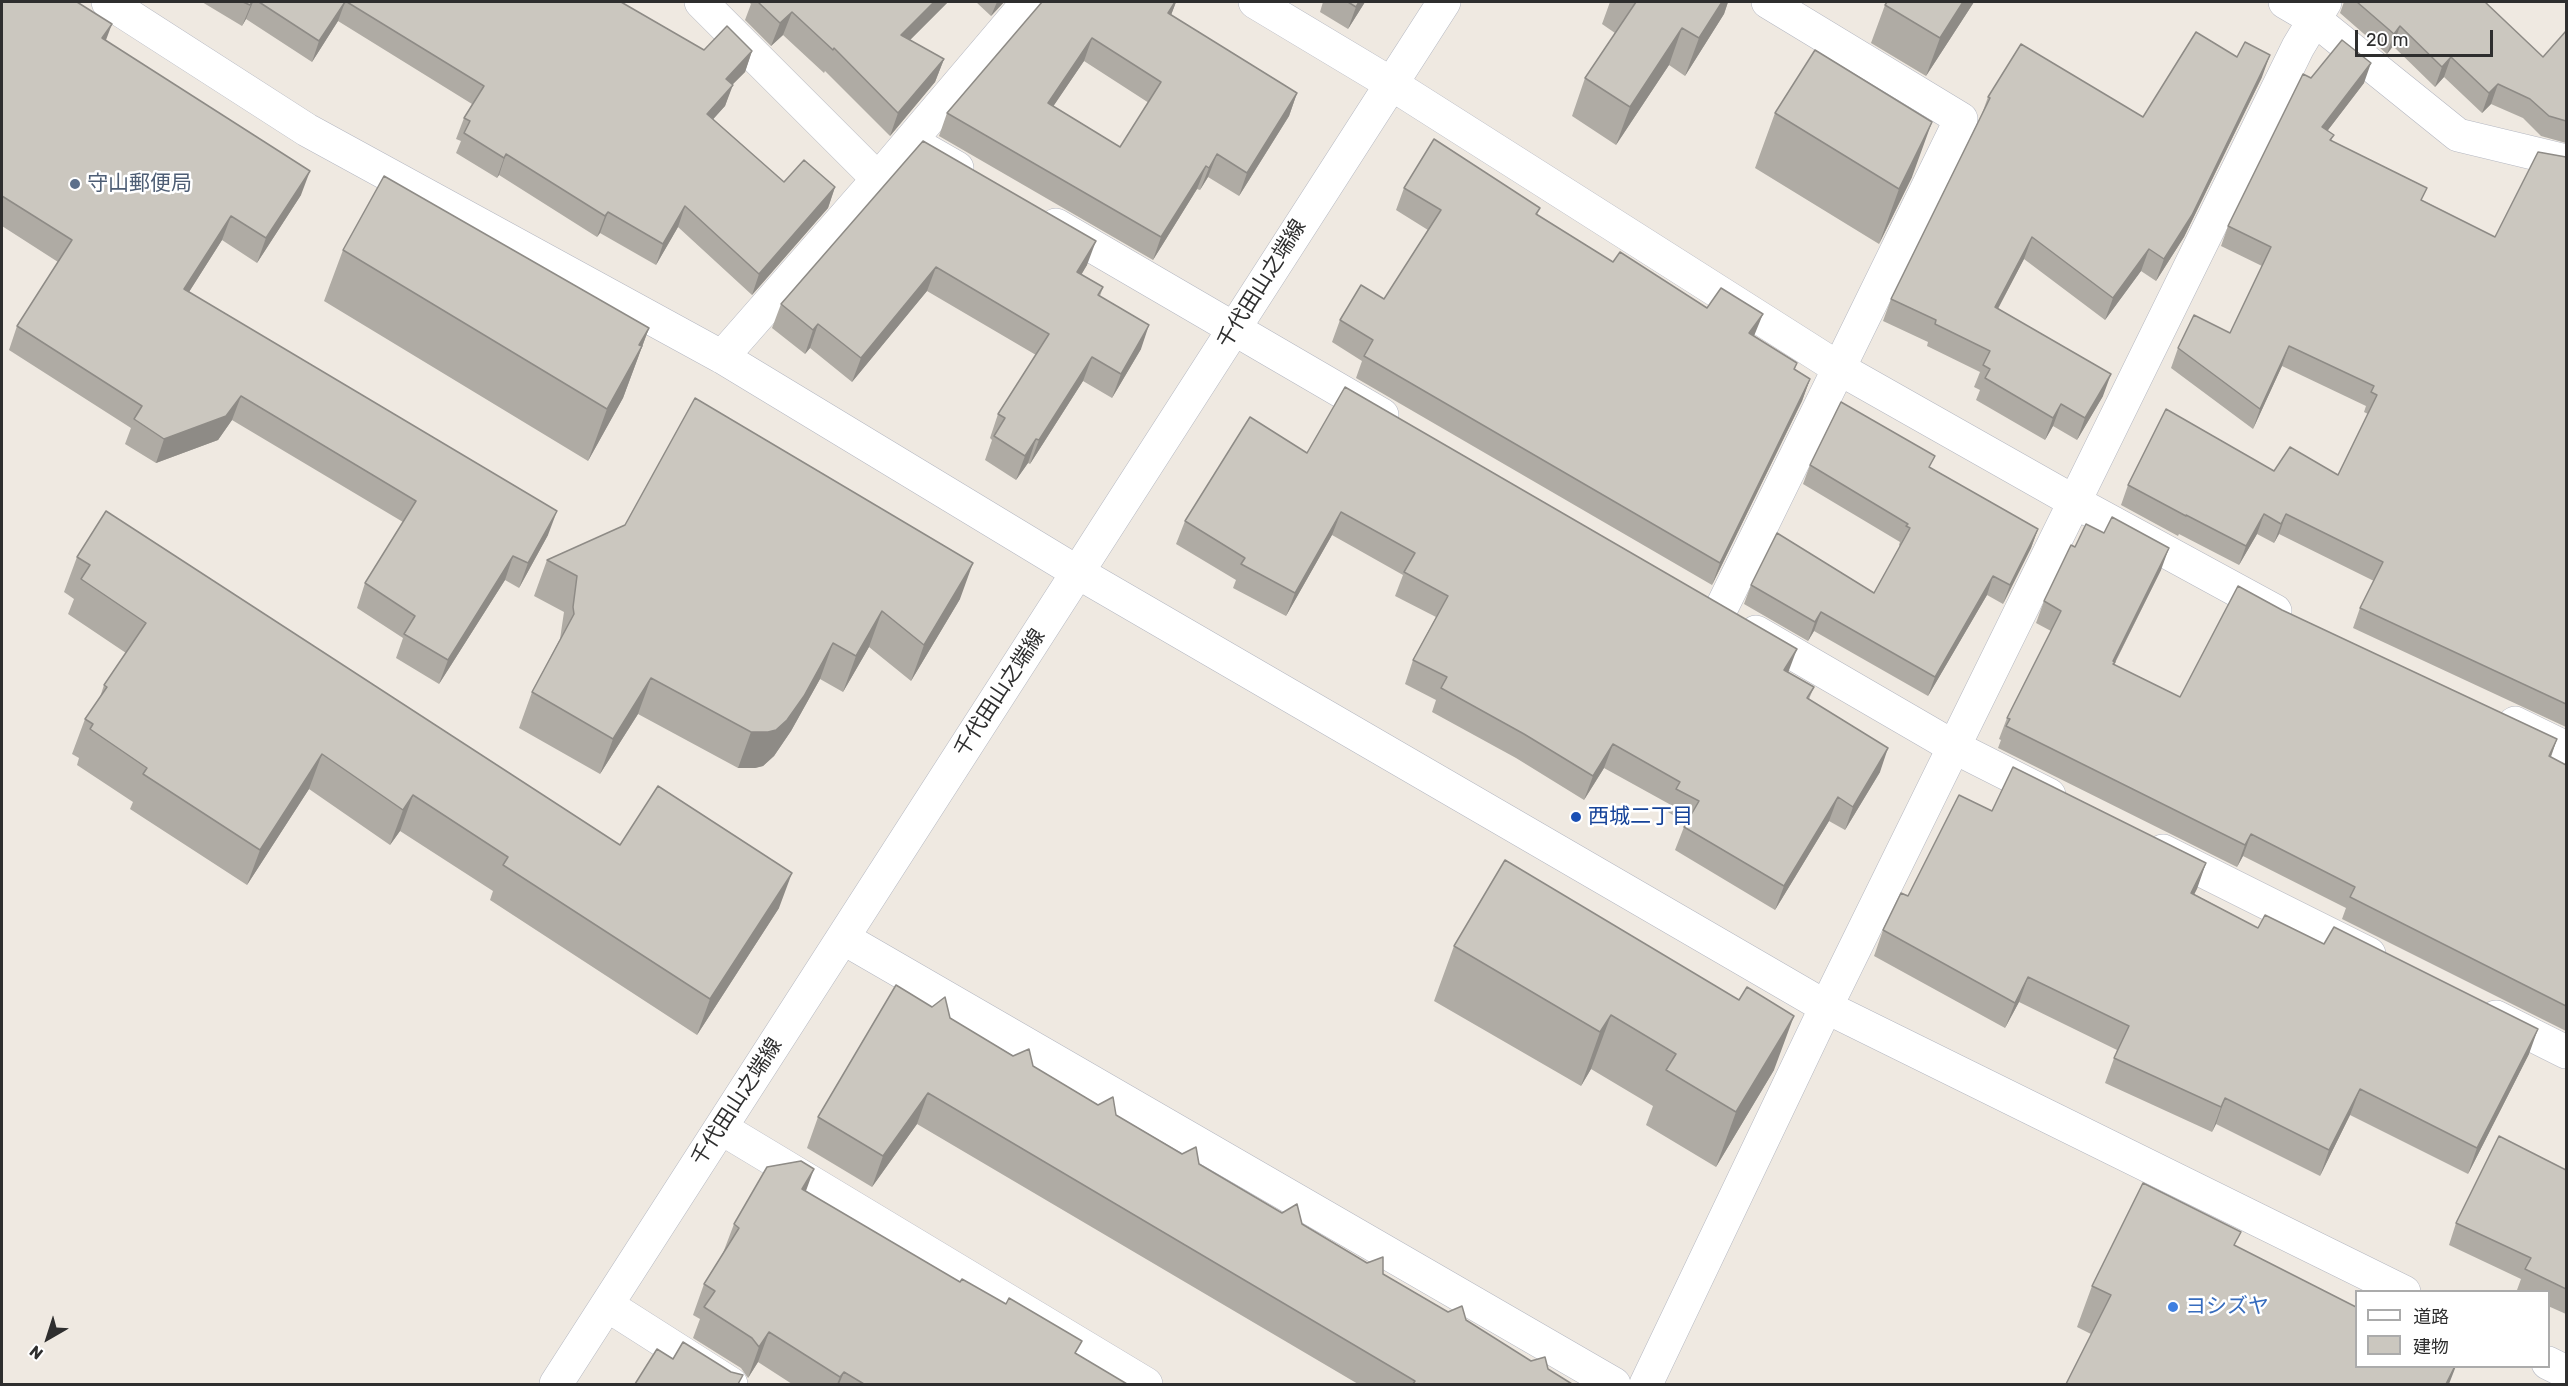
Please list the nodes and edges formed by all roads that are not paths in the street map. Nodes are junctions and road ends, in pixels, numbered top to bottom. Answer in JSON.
{"nodes":[{"id":1,"x":108,"y":2,"type":"edge"},
{"id":2,"x":701,"y":2,"type":"edge"},
{"id":3,"x":1028,"y":2,"type":"edge"},
{"id":4,"x":1255,"y":2,"type":"edge"},
{"id":5,"x":1444,"y":2,"type":"edge"},
{"id":6,"x":1768,"y":2,"type":"edge"},
{"id":7,"x":2285,"y":2,"type":"edge"},
{"id":8,"x":2320,"y":10,"type":"edge"},
{"id":9,"x":1390,"y":83,"type":"junction"},
{"id":10,"x":910,"y":141,"type":"junction"},
{"id":11,"x":2566,"y":161,"type":"edge"},
{"id":12,"x":878,"y":179,"type":"junction"},
{"id":13,"x":981,"y":182,"type":"edge"},
{"id":14,"x":1032,"y":211,"type":"edge"},
{"id":15,"x":1235,"y":328,"type":"junction"},
{"id":16,"x":722,"y":357,"type":"junction"},
{"id":17,"x":1840,"y":369,"type":"junction"},
{"id":18,"x":1410,"y":431,"type":"edge"},
{"id":19,"x":2075,"y":502,"type":"junction"},
{"id":20,"x":1077,"y":572,"type":"junction"},
{"id":21,"x":1689,"y":593,"type":"edge"},
{"id":22,"x":1720,"y":611,"type":"junction"},
{"id":23,"x":2303,"y":625,"type":"edge"},
{"id":24,"x":2485,"y":710,"type":"edge"},
{"id":25,"x":1954,"y":747,"type":"junction"},
{"id":26,"x":2566,"y":748,"type":"edge"},
{"id":27,"x":2080,"y":810,"type":"edge"},
{"id":28,"x":2133,"y":837,"type":"edge"},
{"id":29,"x":843,"y":938,"type":"junction"},
{"id":30,"x":2397,"y":968,"type":"edge"},
{"id":31,"x":2471,"y":1005,"type":"edge"},
{"id":32,"x":1826,"y":1007,"type":"junction"},
{"id":33,"x":2566,"y":1052,"type":"edge"},
{"id":34,"x":721,"y":1128,"type":"junction"},
{"id":35,"x":2400,"y":1290,"type":"edge"},
{"id":36,"x":607,"y":1305,"type":"junction"},
{"id":37,"x":2550,"y":1364,"type":"edge"},
{"id":38,"x":2566,"y":1372,"type":"edge"},
{"id":39,"x":556,"y":1384,"type":"edge"},
{"id":40,"x":731,"y":1384,"type":"edge"},
{"id":41,"x":1146,"y":1384,"type":"edge"},
{"id":42,"x":1614,"y":1384,"type":"edge"},
{"id":43,"x":1646,"y":1384,"type":"edge"}],
"edges":[{"from":1,"to":16,"type":"street"},
{"from":2,"to":12,"type":"street"},
{"from":3,"to":10,"type":"street"},
{"from":4,"to":9,"type":"street"},
{"from":5,"to":9,"type":"street","name":"千代田山之端線"},
{"from":6,"to":17,"type":"street"},
{"from":7,"to":8,"type":"street"},
{"from":8,"to":11,"type":"street"},
{"from":8,"to":19,"type":"street"},
{"from":9,"to":15,"type":"street","name":"千代田山之端線"},
{"from":9,"to":17,"type":"street"},
{"from":10,"to":12,"type":"street"},
{"from":10,"to":13,"type":"street"},
{"from":12,"to":16,"type":"street"},
{"from":14,"to":15,"type":"street"},
{"from":15,"to":18,"type":"street"},
{"from":15,"to":20,"type":"street","name":"千代田山之端線"},
{"from":16,"to":20,"type":"street"},
{"from":17,"to":19,"type":"street"},
{"from":17,"to":22,"type":"street"},
{"from":19,"to":23,"type":"street"},
{"from":19,"to":25,"type":"street"},
{"from":20,"to":29,"type":"street","name":"千代田山之端線"},
{"from":20,"to":32,"type":"street"},
{"from":21,"to":22,"type":"street"},
{"from":22,"to":25,"type":"street"},
{"from":24,"to":26,"type":"street"},
{"from":25,"to":27,"type":"street"},
{"from":25,"to":32,"type":"street"},
{"from":28,"to":30,"type":"street"},
{"from":29,"to":34,"type":"street","name":"千代田山之端線"},
{"from":29,"to":42,"type":"street"},
{"from":31,"to":33,"type":"street"},
{"from":32,"to":35,"type":"street"},
{"from":32,"to":43,"type":"street"},
{"from":34,"to":36,"type":"street","name":"千代田山之端線"},
{"from":34,"to":41,"type":"street"},
{"from":36,"to":39,"type":"street","name":"千代田山之端線"},
{"from":36,"to":40,"type":"street"},
{"from":37,"to":38,"type":"street"}]}
